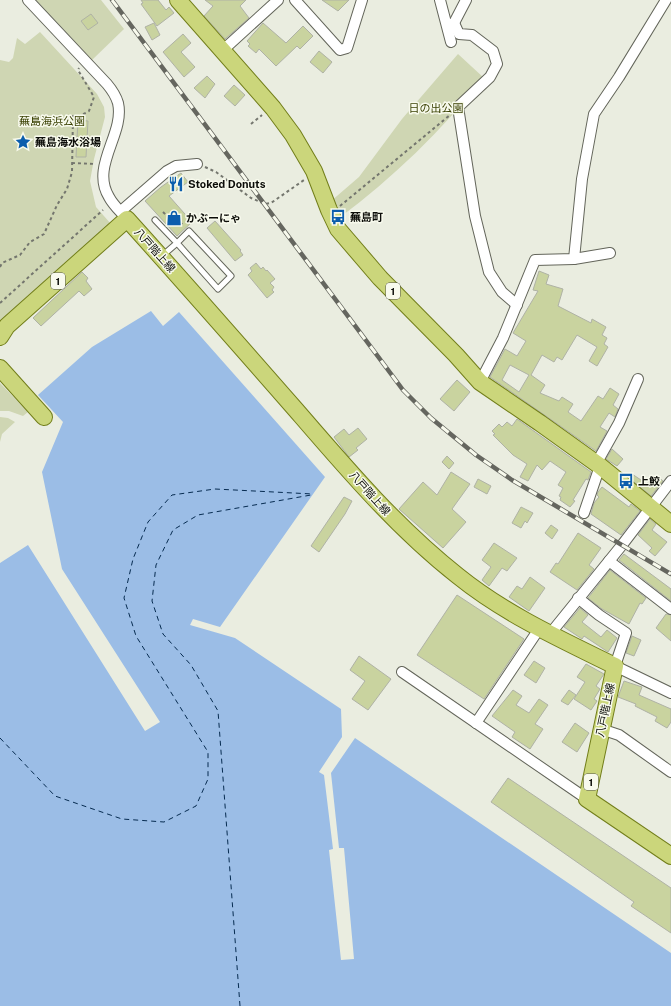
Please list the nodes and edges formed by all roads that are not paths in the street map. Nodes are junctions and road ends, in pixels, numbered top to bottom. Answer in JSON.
{"nodes":[{"id":1,"x":28,"y":0,"type":"edge"},
{"id":2,"x":178,"y":0,"type":"edge"},
{"id":3,"x":278,"y":0,"type":"edge"},
{"id":4,"x":295,"y":0,"type":"edge"},
{"id":5,"x":362,"y":0,"type":"edge"},
{"id":6,"x":440,"y":0,"type":"edge"},
{"id":7,"x":466,"y":0,"type":"edge"},
{"id":8,"x":666,"y":0,"type":"edge"},
{"id":9,"x":451,"y":25,"type":"junction"},
{"id":10,"x":451,"y":42,"type":"dead end"},
{"id":11,"x":223,"y":50,"type":"junction"},
{"id":12,"x":197,"y":164,"type":"road end"},
{"id":13,"x":124,"y":215,"type":"junction"},
{"id":14,"x":155,"y":220,"type":"dead end"},
{"id":15,"x":176,"y":243,"type":"junction"},
{"id":16,"x":610,"y":253,"type":"dead end"},
{"id":17,"x":161,"y":257,"type":"junction"},
{"id":18,"x":574,"y":259,"type":"junction"},
{"id":19,"x":517,"y":305,"type":"junction"},
{"id":20,"x":0,"y":337,"type":"edge"},
{"id":21,"x":0,"y":368,"type":"edge"},
{"id":22,"x":638,"y":379,"type":"dead end"},
{"id":23,"x":480,"y":382,"type":"junction"},
{"id":24,"x":44,"y":417,"type":"dead end"},
{"id":25,"x":598,"y":465,"type":"junction"},
{"id":26,"x":671,"y":481,"type":"edge"},
{"id":27,"x":650,"y":507,"type":"junction"},
{"id":28,"x":584,"y":513,"type":"dead end"},
{"id":29,"x":671,"y":524,"type":"edge"},
{"id":30,"x":609,"y":561,"type":"junction"},
{"id":31,"x":578,"y":598,"type":"junction"},
{"id":32,"x":671,"y":609,"type":"edge"},
{"id":33,"x":544,"y":631,"type":"junction"},
{"id":34,"x":615,"y":666,"type":"junction"},
{"id":35,"x":402,"y":672,"type":"dead end"},
{"id":36,"x":671,"y":693,"type":"edge"},
{"id":37,"x":476,"y":723,"type":"junction"},
{"id":38,"x":601,"y":729,"type":"junction"},
{"id":39,"x":671,"y":772,"type":"edge"},
{"id":40,"x":587,"y":799,"type":"junction"},
{"id":41,"x":671,"y":856,"type":"edge"}],
"edges":[{"from":1,"to":13,"type":"street"},
{"from":2,"to":11,"type":"main road","number":"1"},
{"from":3,"to":11,"type":"street"},
{"from":4,"to":5,"type":"street"},
{"from":6,"to":9,"type":"street"},
{"from":7,"to":9,"type":"street"},
{"from":8,"to":18,"type":"street"},
{"from":9,"to":10,"type":"street"},
{"from":9,"to":19,"type":"street"},
{"from":11,"to":23,"type":"main road","number":"1"},
{"from":12,"to":13,"type":"street"},
{"from":13,"to":17,"type":"main road","name":"八戸階上線"},
{"from":13,"to":20,"type":"main road","name":"八戸階上線","number":"1"},
{"from":14,"to":15,"type":"lane"},
{"from":15,"to":15,"type":"lane"},
{"from":15,"to":17,"type":"lane"},
{"from":16,"to":18,"type":"street"},
{"from":17,"to":33,"type":"main road","name":"八戸階上線"},
{"from":18,"to":19,"type":"street"},
{"from":19,"to":23,"type":"street"},
{"from":21,"to":24,"type":"main road"},
{"from":22,"to":25,"type":"street"},
{"from":23,"to":25,"type":"main road","number":"1"},
{"from":25,"to":27,"type":"main road","number":"1"},
{"from":25,"to":28,"type":"street"},
{"from":26,"to":27,"type":"street"},
{"from":27,"to":29,"type":"main road","number":"1"},
{"from":27,"to":30,"type":"street"},
{"from":30,"to":31,"type":"street"},
{"from":30,"to":32,"type":"street"},
{"from":31,"to":33,"type":"street"},
{"from":31,"to":34,"type":"street"},
{"from":33,"to":34,"type":"main road","name":"八戸階上線"},
{"from":33,"to":37,"type":"street"},
{"from":34,"to":36,"type":"street"},
{"from":34,"to":38,"type":"main road","name":"八戸階上線","number":"1"},
{"from":35,"to":37,"type":"street"},
{"from":37,"to":40,"type":"street"},
{"from":38,"to":39,"type":"street"},
{"from":38,"to":40,"type":"main road","name":"八戸階上線","number":"1"},
{"from":40,"to":41,"type":"main road","number":"1"}]}
